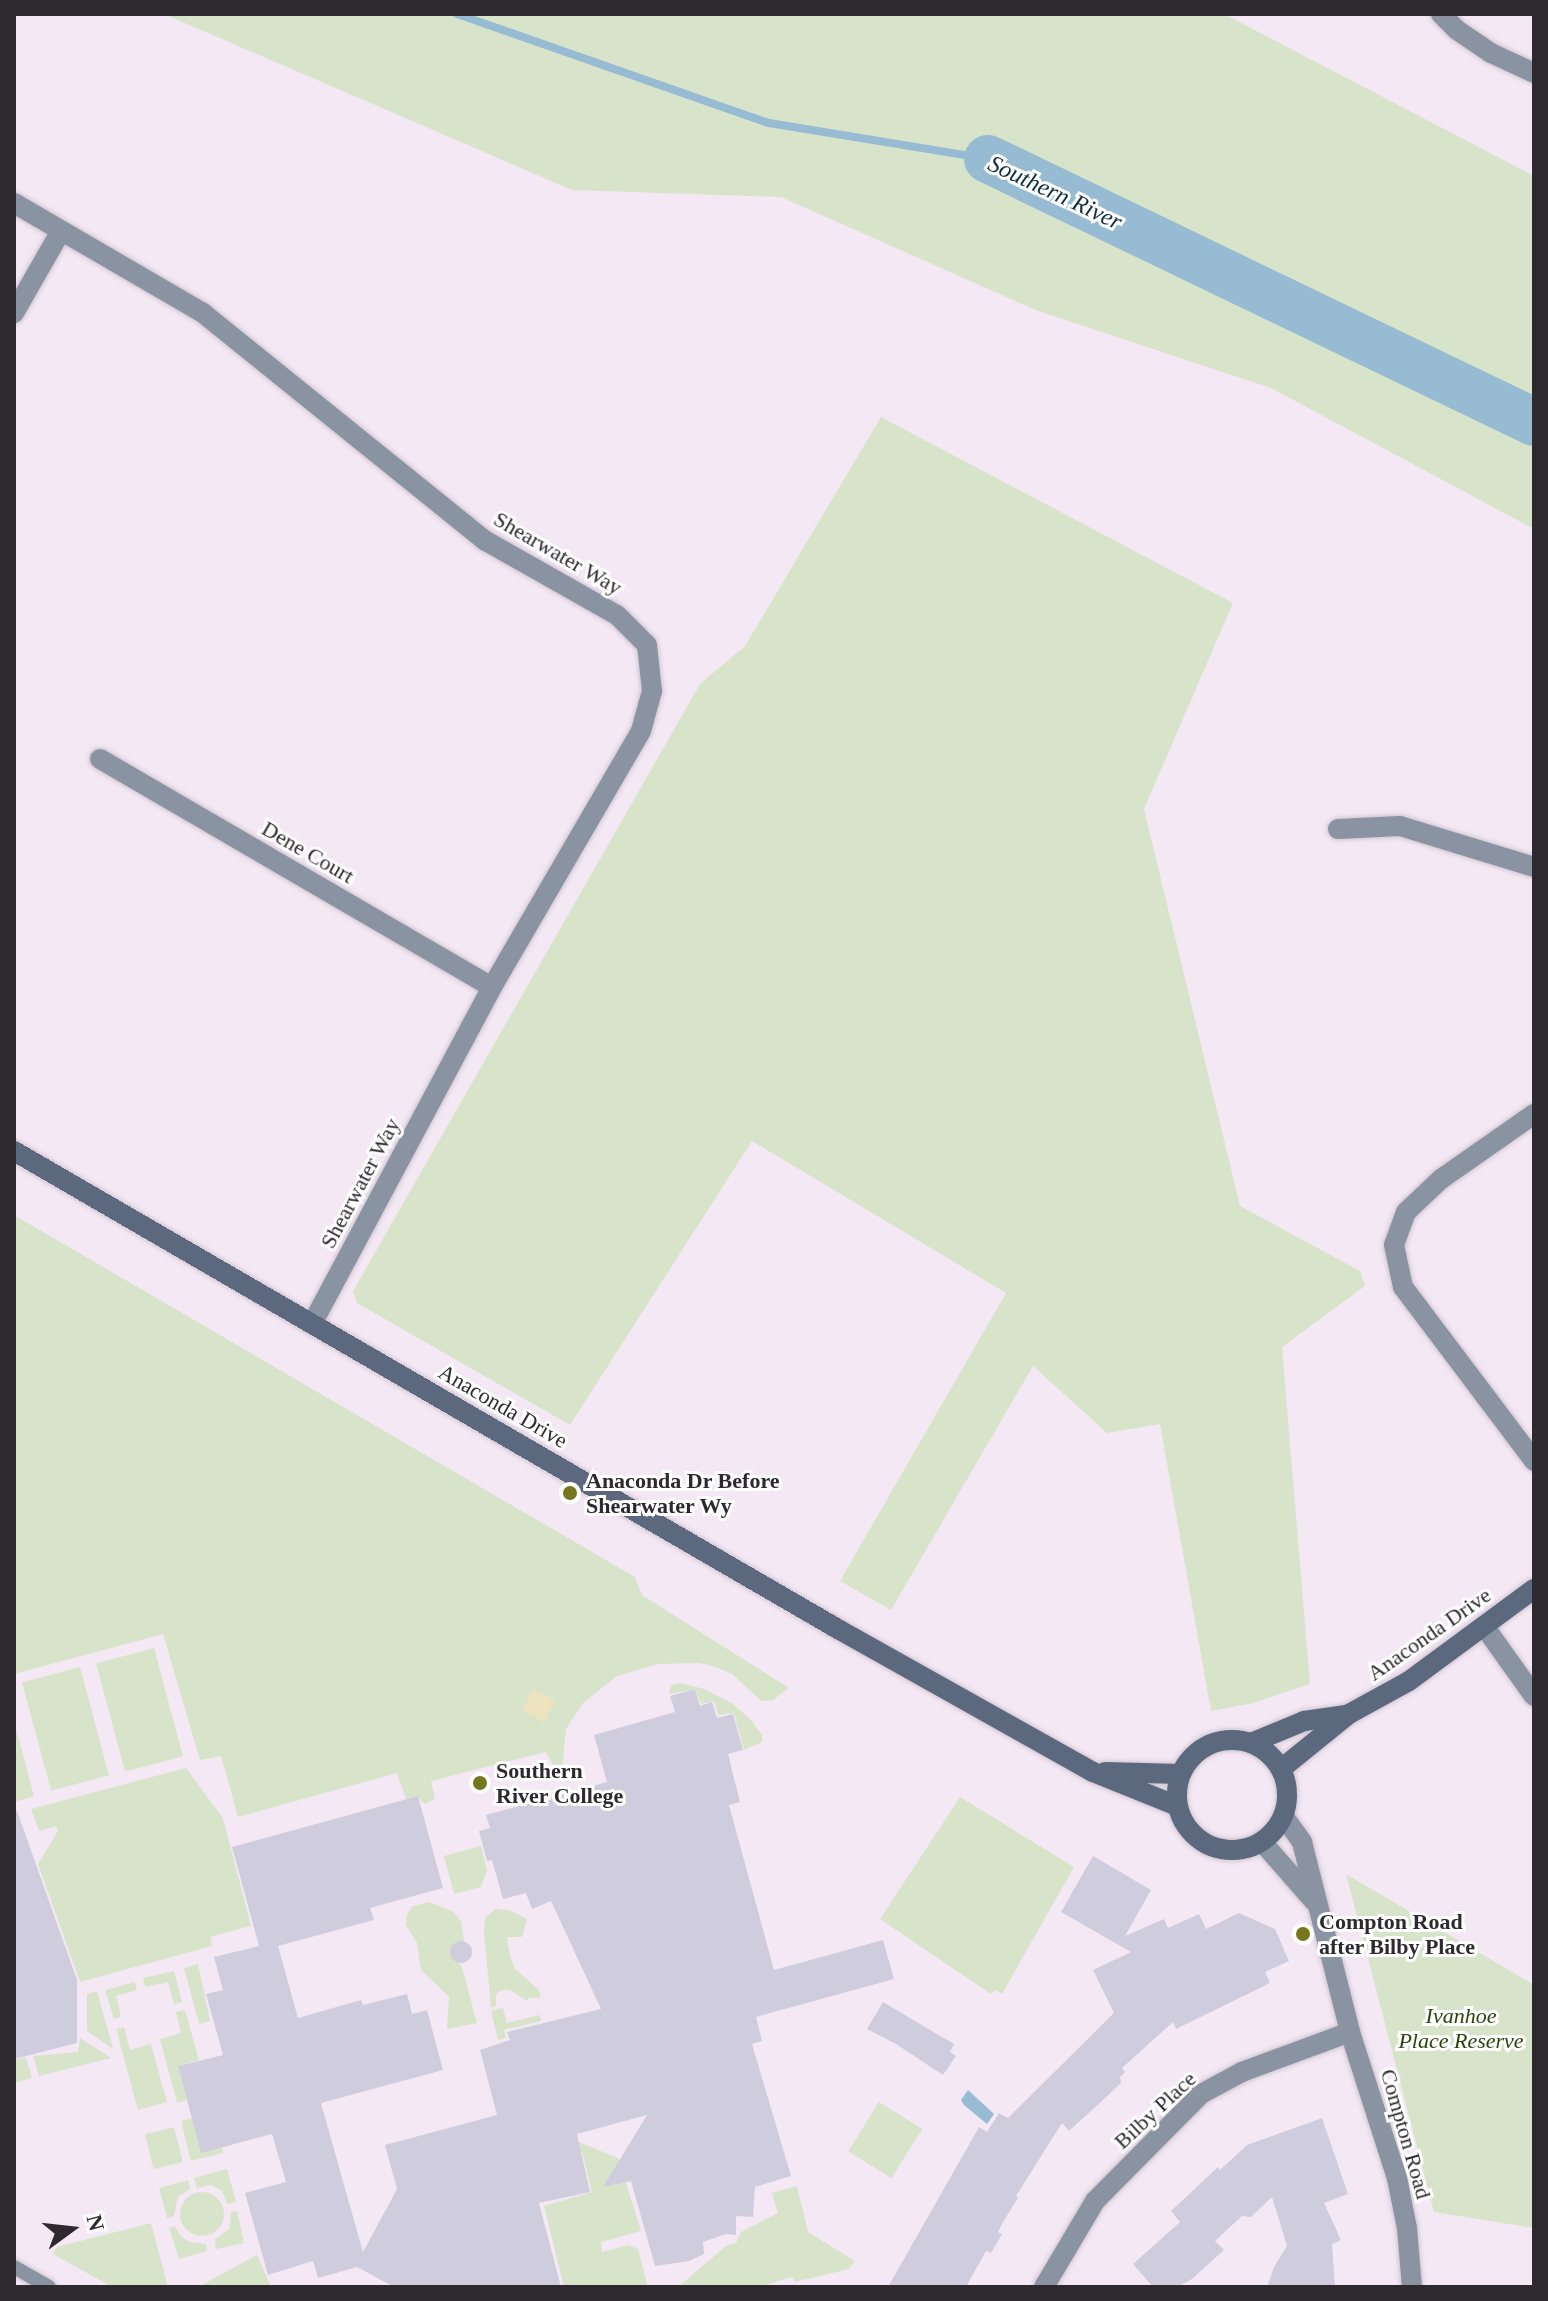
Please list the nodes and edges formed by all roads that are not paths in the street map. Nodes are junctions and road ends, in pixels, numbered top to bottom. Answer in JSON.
{"nodes":[{"id":1,"x":1441,"y":14,"type":"edge"},
{"id":2,"x":1534,"y":73,"type":"edge"},
{"id":3,"x":14,"y":203,"type":"edge"},
{"id":4,"x":61,"y":231,"type":"junction"},
{"id":5,"x":14,"y":313,"type":"edge"},
{"id":6,"x":100,"y":759,"type":"dead end"},
{"id":7,"x":1338,"y":829,"type":"dead end"},
{"id":8,"x":1534,"y":867,"type":"edge"},
{"id":9,"x":492,"y":987,"type":"junction"},
{"id":10,"x":1534,"y":1114,"type":"edge"},
{"id":11,"x":14,"y":1151,"type":"edge"},
{"id":12,"x":312,"y":1324,"type":"junction"},
{"id":13,"x":1534,"y":1461,"type":"edge"},
{"id":14,"x":1534,"y":1589,"type":"edge"},
{"id":15,"x":1484,"y":1626,"type":"junction"},
{"id":16,"x":1534,"y":1696,"type":"edge"},
{"id":17,"x":1349,"y":1714,"type":"junction"},
{"id":18,"x":1251,"y":1743,"type":"junction"},
{"id":19,"x":1281,"y":1769,"type":"junction"},
{"id":20,"x":1093,"y":1772,"type":"junction"},
{"id":21,"x":1180,"y":1774,"type":"junction"},
{"id":22,"x":1177,"y":1806,"type":"junction"},
{"id":23,"x":1284,"y":1817,"type":"junction"},
{"id":24,"x":1263,"y":1843,"type":"junction"},
{"id":25,"x":1317,"y":1904,"type":"junction"},
{"id":26,"x":1350,"y":2032,"type":"junction"},
{"id":27,"x":14,"y":2267,"type":"edge"},
{"id":28,"x":49,"y":2287,"type":"edge"},
{"id":29,"x":1044,"y":2287,"type":"edge"},
{"id":30,"x":1412,"y":2287,"type":"edge"}],
"edges":[{"from":1,"to":2,"type":"street"},
{"from":3,"to":4,"type":"street","name":"Shearwater Way"},
{"from":4,"to":5,"type":"street"},
{"from":4,"to":9,"type":"street","name":"Shearwater Way"},
{"from":6,"to":9,"type":"street","name":"Dene Court"},
{"from":7,"to":8,"type":"street"},
{"from":9,"to":12,"type":"street","name":"Shearwater Way"},
{"from":10,"to":13,"type":"street"},
{"from":11,"to":12,"type":"main road","name":"Anaconda Drive"},
{"from":12,"to":20,"type":"main road","name":"Anaconda Drive"},
{"from":14,"to":15,"type":"main road","name":"Anaconda Drive"},
{"from":15,"to":16,"type":"street"},
{"from":15,"to":17,"type":"main road","name":"Anaconda Drive"},
{"from":17,"to":18,"type":"main road","name":"Anaconda Drive"},
{"from":17,"to":19,"type":"main road","name":"Anaconda Drive"},
{"from":18,"to":19,"type":"main road"},
{"from":18,"to":21,"type":"main road","name":"Anaconda Drive"},
{"from":19,"to":23,"type":"main road"},
{"from":20,"to":21,"type":"main road","name":"Anaconda Drive"},
{"from":20,"to":22,"type":"main road","name":"Anaconda Drive"},
{"from":21,"to":22,"type":"main road"},
{"from":22,"to":24,"type":"main road"},
{"from":23,"to":24,"type":"main road"},
{"from":23,"to":25,"type":"street","name":"Compton Road"},
{"from":24,"to":25,"type":"street","name":"Compton Road"},
{"from":25,"to":26,"type":"street","name":"Compton Road"},
{"from":26,"to":29,"type":"street","name":"Bilby Place"},
{"from":26,"to":30,"type":"street","name":"Compton Road"},
{"from":27,"to":28,"type":"lane"}]}
